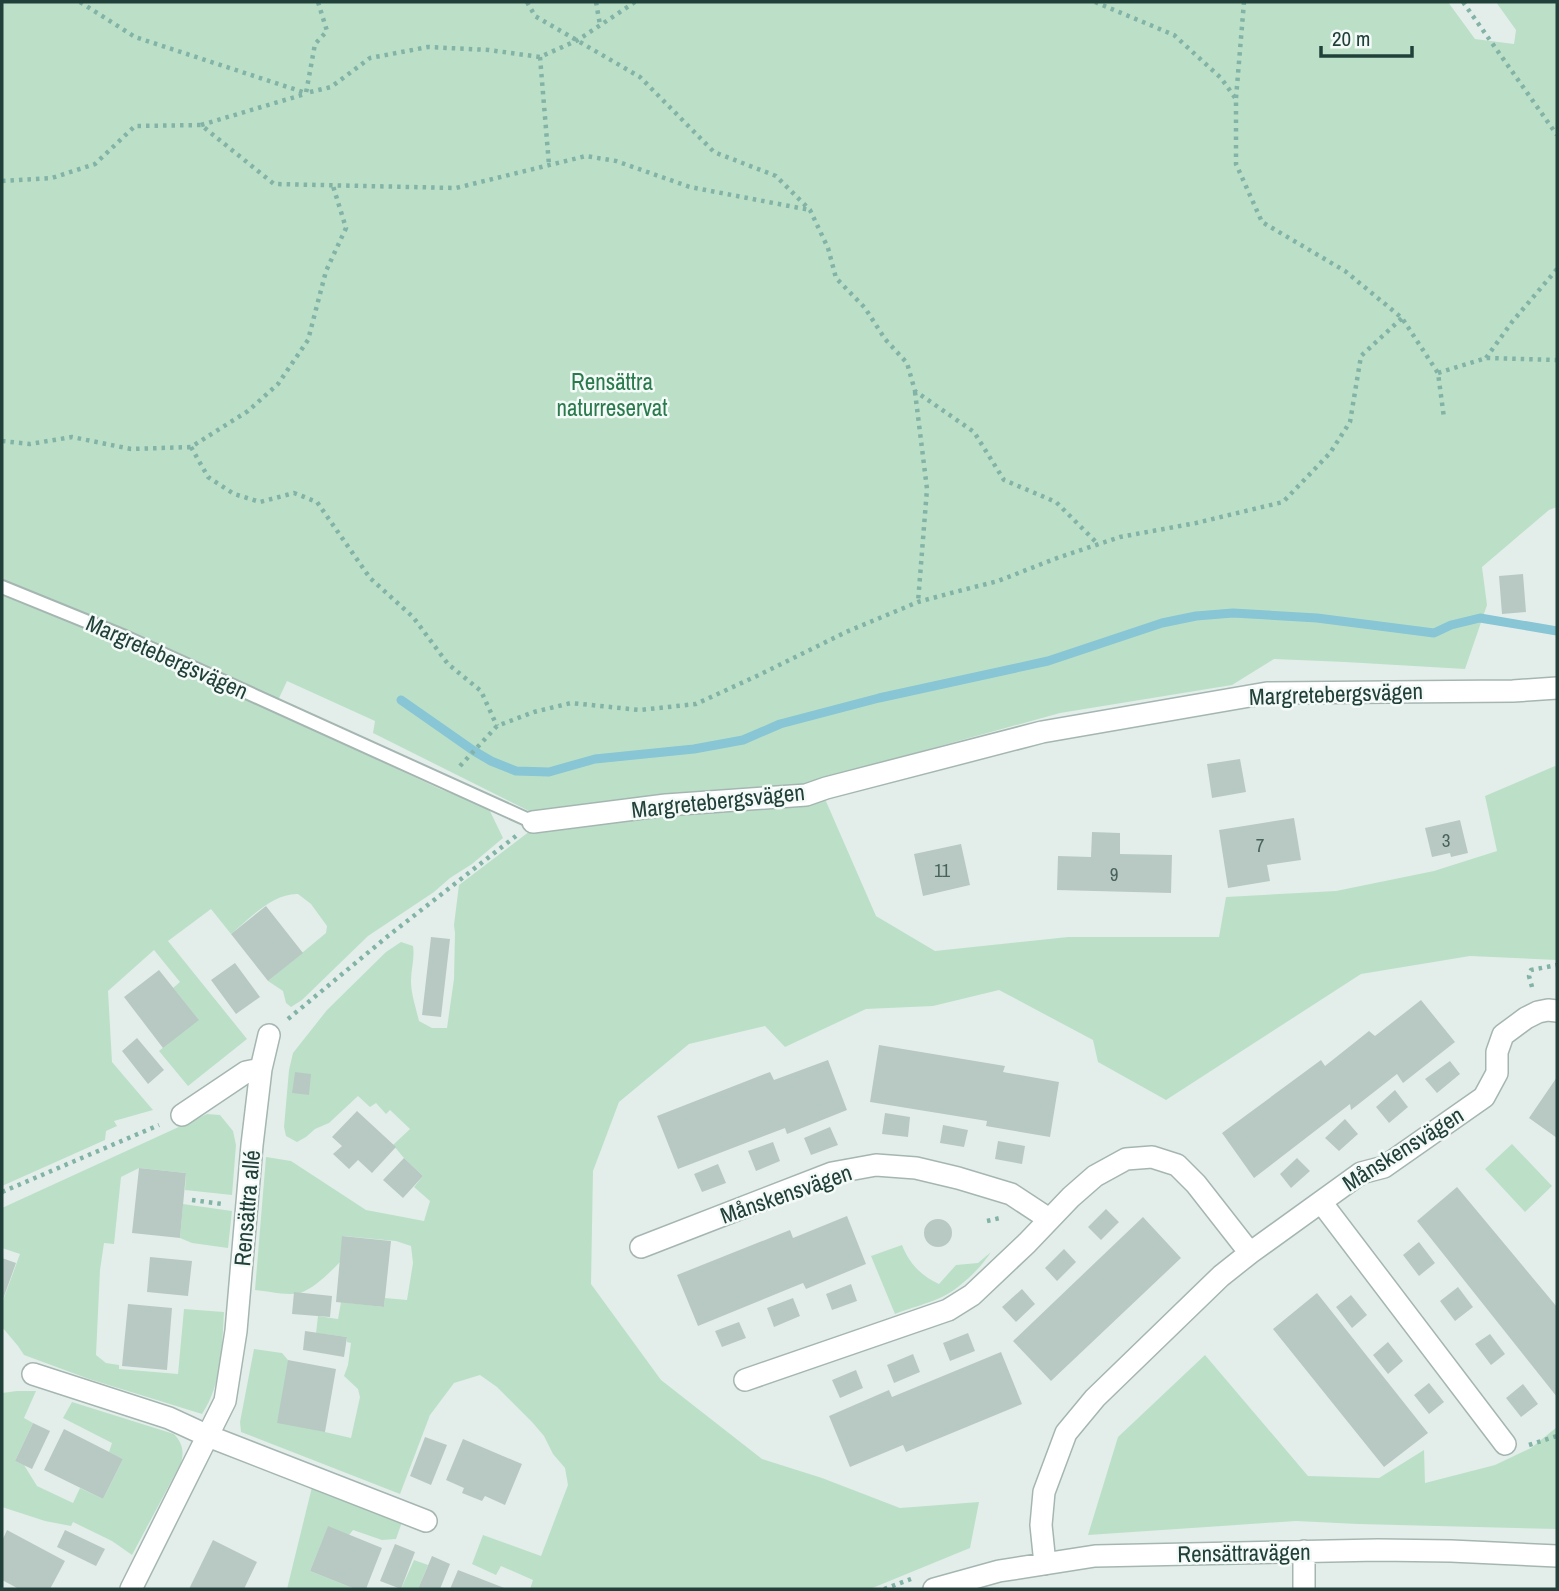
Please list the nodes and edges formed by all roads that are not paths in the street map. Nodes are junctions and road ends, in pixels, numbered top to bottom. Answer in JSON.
{"nodes":[{"id":1,"x":2,"y":587,"type":"edge"},
{"id":2,"x":1557,"y":688,"type":"edge"},
{"id":3,"x":533,"y":822,"type":"joint"},
{"id":4,"x":1548,"y":1012,"type":"edge"},
{"id":5,"x":269,"y":1035,"type":"road end"},
{"id":6,"x":261,"y":1069,"type":"junction"},
{"id":7,"x":182,"y":1115,"type":"road end"},
{"id":8,"x":1321,"y":1202,"type":"junction"},
{"id":9,"x":1049,"y":1219,"type":"junction"},
{"id":10,"x":641,"y":1247,"type":"dead end"},
{"id":11,"x":1250,"y":1253,"type":"junction"},
{"id":12,"x":33,"y":1374,"type":"dead end"},
{"id":13,"x":745,"y":1380,"type":"dead end"},
{"id":14,"x":208,"y":1436,"type":"junction"},
{"id":15,"x":1504,"y":1444,"type":"dead end"},
{"id":16,"x":426,"y":1521,"type":"dead end"},
{"id":17,"x":1304,"y":1551,"type":"junction"},
{"id":18,"x":1557,"y":1556,"type":"edge"},
{"id":19,"x":1045,"y":1564,"type":"junction"},
{"id":20,"x":131,"y":1589,"type":"edge"},
{"id":21,"x":934,"y":1589,"type":"edge"},
{"id":22,"x":1304,"y":1589,"type":"edge"}],
"edges":[{"from":1,"to":3,"type":"lane","name":"Margretebergsvägen"},
{"from":2,"to":3,"type":"street","name":"Margretebergsvägen"},
{"from":4,"to":8,"type":"street","name":"Månskensvägen"},
{"from":5,"to":6,"type":"street","name":"Rensättra allé"},
{"from":6,"to":7,"type":"street"},
{"from":6,"to":14,"type":"street","name":"Rensättra allé"},
{"from":8,"to":11,"type":"street","name":"Månskensvägen"},
{"from":8,"to":15,"type":"street","name":"Månskensvägen"},
{"from":9,"to":10,"type":"street","name":"Månskensvägen"},
{"from":9,"to":11,"type":"street"},
{"from":9,"to":13,"type":"street"},
{"from":11,"to":19,"type":"street","name":"Månskensvägen"},
{"from":12,"to":14,"type":"street"},
{"from":14,"to":16,"type":"street"},
{"from":14,"to":20,"type":"street","name":"Rensättra allé"},
{"from":17,"to":18,"type":"street","name":"Rensättravägen"},
{"from":17,"to":19,"type":"street","name":"Rensättravägen"},
{"from":17,"to":22,"type":"street"},
{"from":19,"to":21,"type":"street","name":"Rensättravägen"}]}
